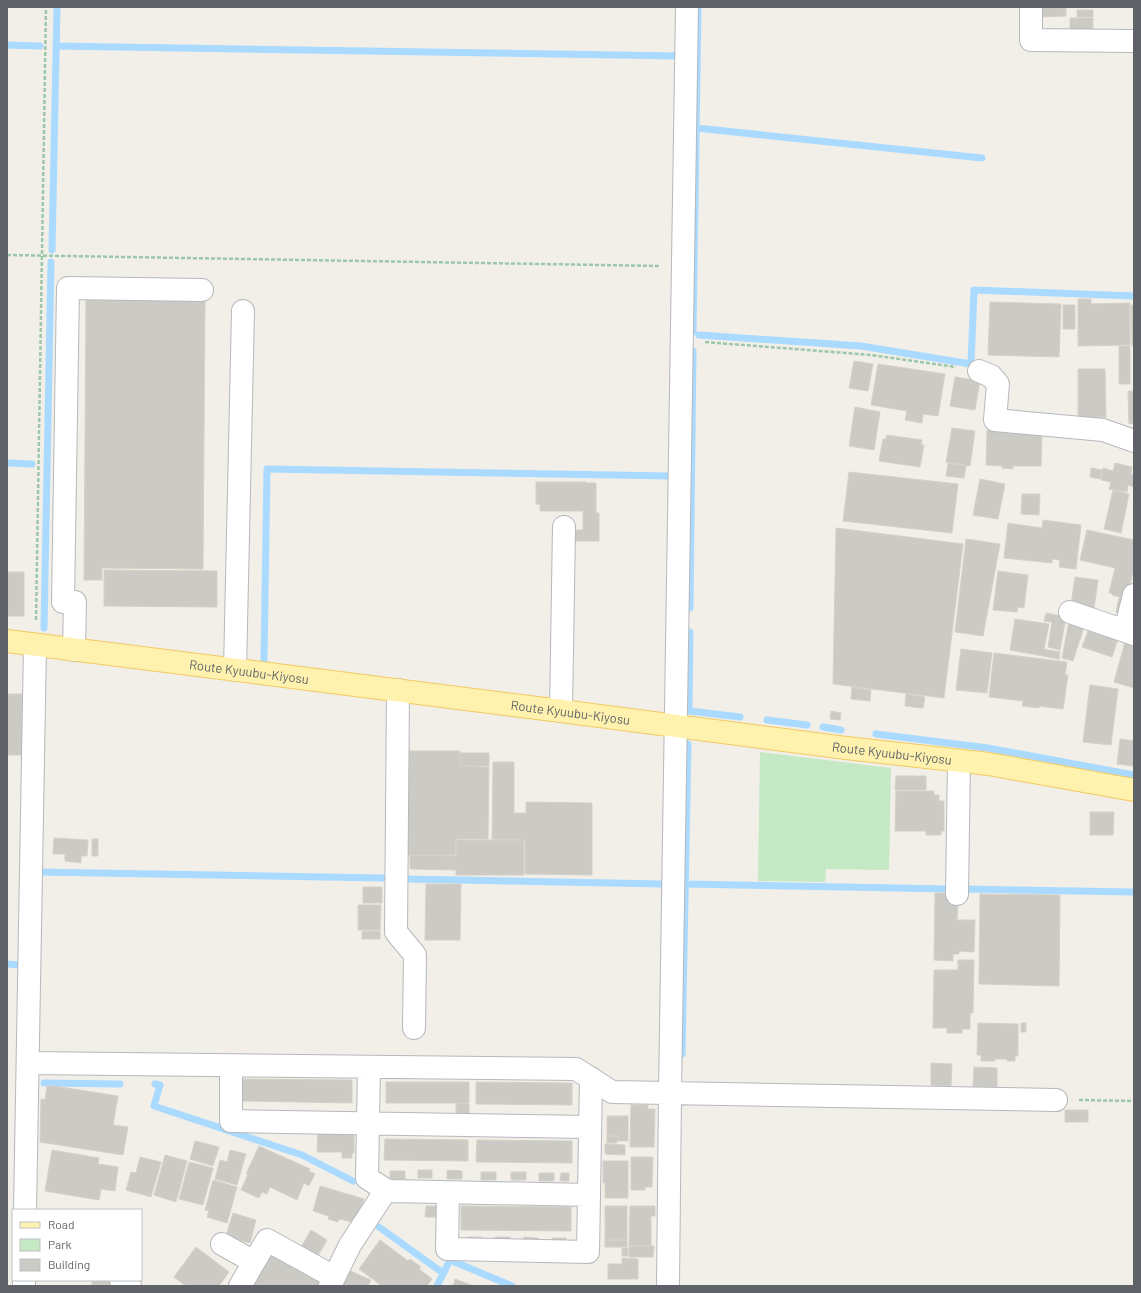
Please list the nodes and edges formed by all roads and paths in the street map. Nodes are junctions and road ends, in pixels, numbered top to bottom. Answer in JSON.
{"nodes":[{"id":1,"x":46,"y":7,"type":"edge"},
{"id":2,"x":687,"y":7,"type":"edge"},
{"id":3,"x":1031,"y":7,"type":"edge"},
{"id":4,"x":1134,"y":41,"type":"edge"},
{"id":5,"x":7,"y":255,"type":"edge"},
{"id":6,"x":42,"y":255,"type":"junction"},
{"id":7,"x":683,"y":266,"type":"junction"},
{"id":8,"x":202,"y":290,"type":"dead end"},
{"id":9,"x":243,"y":311,"type":"dead end"},
{"id":10,"x":682,"y":340,"type":"junction"},
{"id":11,"x":979,"y":371,"type":"joint"},
{"id":12,"x":1134,"y":441,"type":"edge"},
{"id":13,"x":564,"y":528,"type":"dead end"},
{"id":14,"x":1134,"y":595,"type":"edge"},
{"id":15,"x":1070,"y":612,"type":"dead end"},
{"id":16,"x":1129,"y":632,"type":"edge"},
{"id":17,"x":7,"y":641,"type":"edge"},
{"id":18,"x":35,"y":645,"type":"junction"},
{"id":19,"x":74,"y":650,"type":"junction"},
{"id":20,"x":236,"y":670,"type":"junction"},
{"id":21,"x":398,"y":690,"type":"junction"},
{"id":22,"x":561,"y":710,"type":"junction"},
{"id":23,"x":677,"y":725,"type":"junction"},
{"id":24,"x":959,"y":761,"type":"junction"},
{"id":25,"x":1134,"y":790,"type":"edge"},
{"id":26,"x":956,"y":894,"type":"dead end"},
{"id":27,"x":414,"y":1028,"type":"dead end"},
{"id":28,"x":28,"y":1064,"type":"junction"},
{"id":29,"x":231,"y":1066,"type":"junction"},
{"id":30,"x":369,"y":1067,"type":"junction"},
{"id":31,"x":591,"y":1078,"type":"junction"},
{"id":32,"x":670,"y":1093,"type":"junction"},
{"id":33,"x":1056,"y":1100,"type":"joint"},
{"id":34,"x":1134,"y":1101,"type":"edge"},
{"id":35,"x":368,"y":1124,"type":"junction"},
{"id":36,"x":590,"y":1127,"type":"junction"},
{"id":37,"x":386,"y":1190,"type":"junction"},
{"id":38,"x":448,"y":1192,"type":"junction"},
{"id":39,"x":589,"y":1195,"type":"junction"},
{"id":40,"x":25,"y":1209,"type":"edge"},
{"id":41,"x":222,"y":1244,"type":"dead end"},
{"id":42,"x":254,"y":1262,"type":"junction"},
{"id":43,"x":332,"y":1282,"type":"edge"},
{"id":44,"x":240,"y":1286,"type":"edge"},
{"id":45,"x":668,"y":1286,"type":"edge"}],
"edges":[{"from":1,"to":6,"type":"path"},
{"from":2,"to":7,"type":"street"},
{"from":3,"to":4,"type":"street"},
{"from":5,"to":6,"type":"path"},
{"from":6,"to":7,"type":"path"},
{"from":6,"to":18,"type":"path"},
{"from":7,"to":10,"type":"street"},
{"from":8,"to":19,"type":"street"},
{"from":9,"to":20,"type":"street"},
{"from":10,"to":11,"type":"path"},
{"from":10,"to":23,"type":"street"},
{"from":11,"to":12,"type":"street"},
{"from":13,"to":22,"type":"street"},
{"from":14,"to":16,"type":"street"},
{"from":15,"to":16,"type":"street"},
{"from":17,"to":18,"type":"main road","name":"Route Kyuubu-Kiyosu"},
{"from":18,"to":19,"type":"main road","name":"Route Kyuubu-Kiyosu"},
{"from":18,"to":28,"type":"street"},
{"from":19,"to":20,"type":"main road","name":"Route Kyuubu-Kiyosu"},
{"from":20,"to":21,"type":"main road","name":"Route Kyuubu-Kiyosu"},
{"from":21,"to":22,"type":"main road","name":"Route Kyuubu-Kiyosu"},
{"from":21,"to":27,"type":"street"},
{"from":22,"to":23,"type":"main road","name":"Route Kyuubu-Kiyosu"},
{"from":23,"to":24,"type":"main road","name":"Route Kyuubu-Kiyosu"},
{"from":23,"to":32,"type":"street"},
{"from":24,"to":25,"type":"main road","name":"Route Kyuubu-Kiyosu"},
{"from":24,"to":26,"type":"street"},
{"from":28,"to":29,"type":"street"},
{"from":28,"to":40,"type":"street"},
{"from":29,"to":30,"type":"street"},
{"from":29,"to":35,"type":"street"},
{"from":30,"to":31,"type":"street"},
{"from":30,"to":35,"type":"street"},
{"from":31,"to":32,"type":"street"},
{"from":31,"to":36,"type":"street"},
{"from":32,"to":33,"type":"street"},
{"from":32,"to":45,"type":"street"},
{"from":33,"to":34,"type":"path"},
{"from":35,"to":36,"type":"street"},
{"from":35,"to":37,"type":"street"},
{"from":36,"to":39,"type":"street"},
{"from":37,"to":38,"type":"street"},
{"from":37,"to":43,"type":"street"},
{"from":38,"to":39,"type":"street"},
{"from":38,"to":39,"type":"street"},
{"from":41,"to":42,"type":"street"},
{"from":42,"to":43,"type":"street"},
{"from":42,"to":44,"type":"street"}]}
